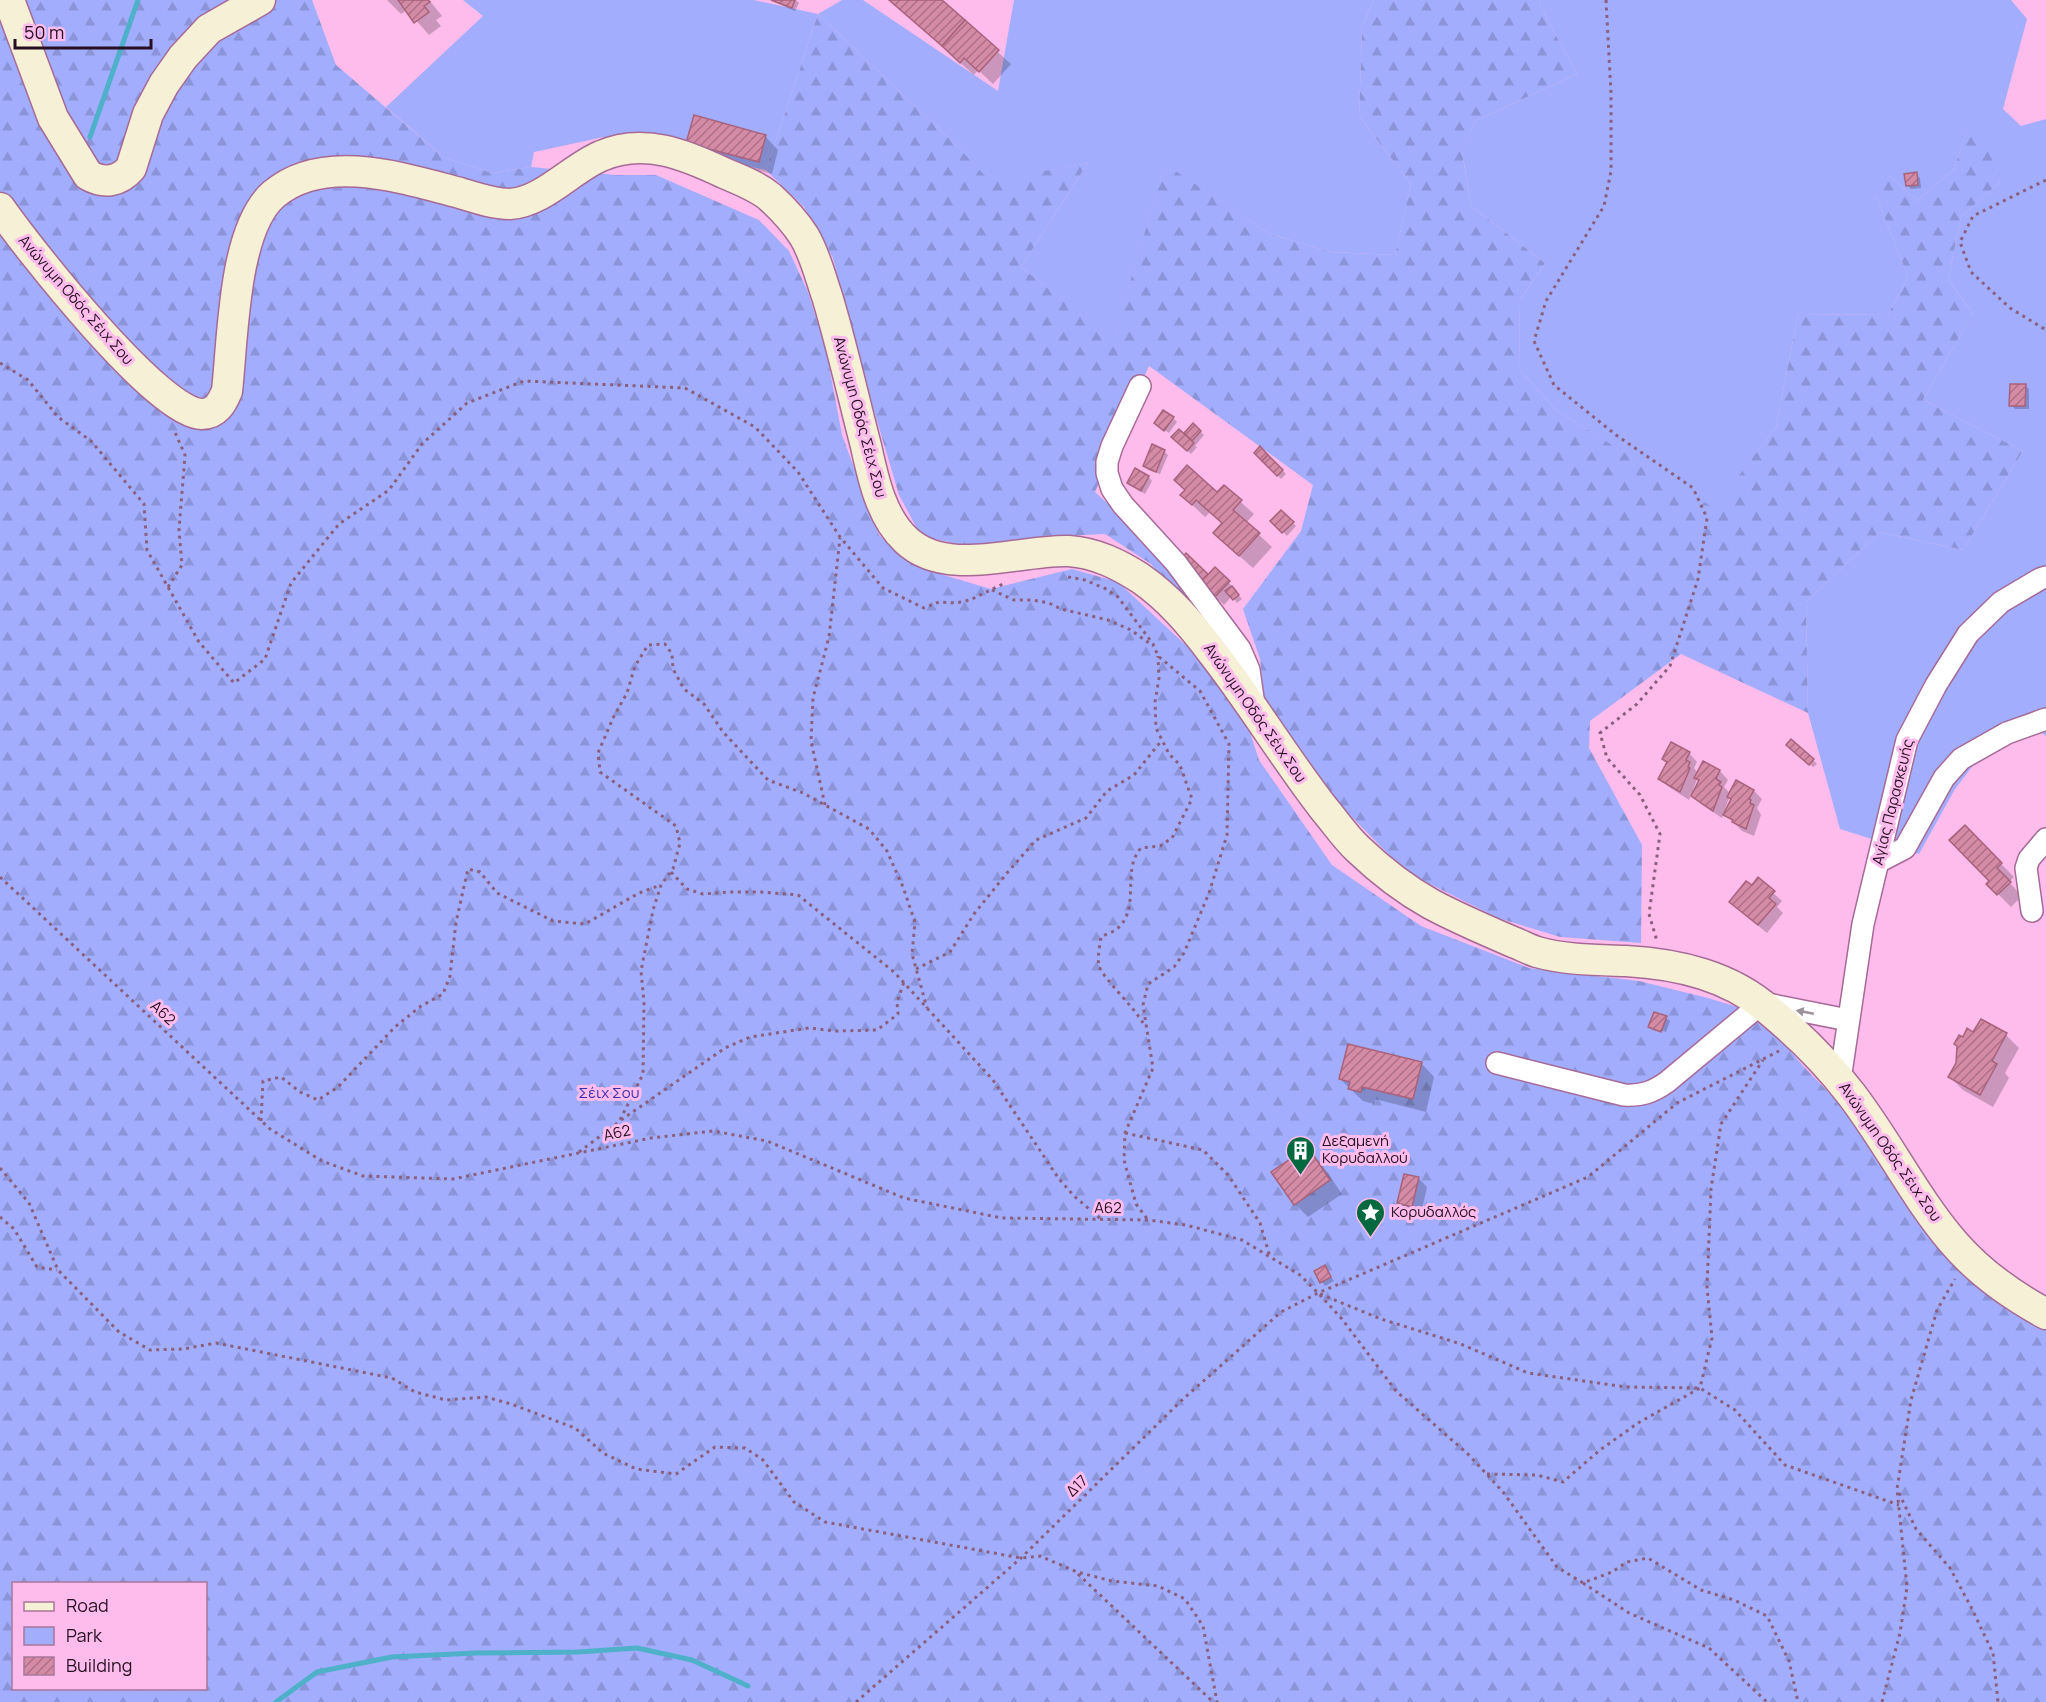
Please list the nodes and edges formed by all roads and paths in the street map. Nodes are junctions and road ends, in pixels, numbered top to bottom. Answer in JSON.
{"nodes":[{"id":1,"x":9,"y":0,"type":"edge"},
{"id":2,"x":260,"y":0,"type":"edge"},
{"id":3,"x":1606,"y":0,"type":"edge"},
{"id":4,"x":2046,"y":180,"type":"edge"},
{"id":5,"x":0,"y":208,"type":"edge"},
{"id":6,"x":2046,"y":330,"type":"edge"},
{"id":7,"x":0,"y":363,"type":"edge"},
{"id":8,"x":1140,"y":386,"type":"dead end"},
{"id":9,"x":179,"y":406,"type":"junction"},
{"id":10,"x":840,"y":537,"type":"junction"},
{"id":11,"x":1065,"y":576,"type":"dead end"},
{"id":12,"x":2046,"y":577,"type":"edge"},
{"id":13,"x":1015,"y":580,"type":"dead end"},
{"id":14,"x":168,"y":587,"type":"junction"},
{"id":15,"x":991,"y":589,"type":"junction"},
{"id":16,"x":1154,"y":647,"type":"junction"},
{"id":17,"x":1158,"y":657,"type":"junction"},
{"id":18,"x":1254,"y":709,"type":"junction"},
{"id":19,"x":2046,"y":718,"type":"edge"},
{"id":20,"x":1162,"y":740,"type":"junction"},
{"id":21,"x":825,"y":805,"type":"junction"},
{"id":22,"x":2046,"y":839,"type":"edge"},
{"id":23,"x":1878,"y":862,"type":"junction"},
{"id":24,"x":671,"y":872,"type":"junction"},
{"id":25,"x":0,"y":877,"type":"edge"},
{"id":26,"x":661,"y":885,"type":"junction"},
{"id":27,"x":2032,"y":911,"type":"dead end"},
{"id":28,"x":1669,"y":965,"type":"junction"},
{"id":29,"x":916,"y":969,"type":"junction"},
{"id":30,"x":904,"y":982,"type":"junction"},
{"id":31,"x":1761,"y":1003,"type":"junction"},
{"id":32,"x":927,"y":1008,"type":"junction"},
{"id":33,"x":1848,"y":1020,"type":"junction"},
{"id":34,"x":1145,"y":1026,"type":"junction"},
{"id":35,"x":1802,"y":1039,"type":"junction"},
{"id":36,"x":1764,"y":1059,"type":"junction"},
{"id":37,"x":1497,"y":1063,"type":"dead end"},
{"id":38,"x":1840,"y":1080,"type":"junction"},
{"id":39,"x":261,"y":1121,"type":"junction"},
{"id":40,"x":619,"y":1122,"type":"junction"},
{"id":41,"x":1125,"y":1133,"type":"junction"},
{"id":42,"x":578,"y":1154,"type":"junction"},
{"id":43,"x":0,"y":1168,"type":"edge"},
{"id":44,"x":0,"y":1217,"type":"edge"},
{"id":45,"x":1102,"y":1220,"type":"junction"},
{"id":46,"x":1148,"y":1220,"type":"junction"},
{"id":47,"x":1968,"y":1256,"type":"junction"},
{"id":48,"x":1270,"y":1257,"type":"junction"},
{"id":49,"x":58,"y":1270,"type":"junction"},
{"id":50,"x":1318,"y":1293,"type":"junction"},
{"id":51,"x":2046,"y":1314,"type":"edge"},
{"id":52,"x":1700,"y":1388,"type":"junction"},
{"id":53,"x":1485,"y":1474,"type":"junction"},
{"id":54,"x":1897,"y":1489,"type":"junction"},
{"id":55,"x":1899,"y":1505,"type":"junction"},
{"id":56,"x":1021,"y":1558,"type":"junction"},
{"id":57,"x":1077,"y":1572,"type":"junction"},
{"id":58,"x":1583,"y":1583,"type":"junction"},
{"id":59,"x":856,"y":1702,"type":"edge"},
{"id":60,"x":1215,"y":1702,"type":"edge"},
{"id":61,"x":1767,"y":1702,"type":"edge"},
{"id":62,"x":1798,"y":1702,"type":"edge"},
{"id":63,"x":1882,"y":1702,"type":"edge"},
{"id":64,"x":1998,"y":1702,"type":"edge"}],
"edges":[{"from":1,"to":2,"type":"street"},
{"from":3,"to":28,"type":"path"},
{"from":4,"to":6,"type":"path"},
{"from":5,"to":9,"type":"street","name":"Ανώνυμη Οδός Σέιχ Σου"},
{"from":7,"to":14,"type":"path"},
{"from":8,"to":18,"type":"street"},
{"from":9,"to":14,"type":"path"},
{"from":9,"to":18,"type":"street","name":"Ανώνυμη Οδός Σέιχ Σου"},
{"from":10,"to":14,"type":"path"},
{"from":10,"to":15,"type":"path"},
{"from":10,"to":21,"type":"path"},
{"from":11,"to":16,"type":"path"},
{"from":12,"to":23,"type":"street","name":"Αγίας Παρασκευής"},
{"from":13,"to":15,"type":"path"},
{"from":15,"to":16,"type":"path"},
{"from":16,"to":17,"type":"path"},
{"from":17,"to":20,"type":"path"},
{"from":17,"to":34,"type":"path"},
{"from":18,"to":28,"type":"street","name":"Ανώνυμη Οδός Σέιχ Σου"},
{"from":19,"to":23,"type":"street"},
{"from":20,"to":29,"type":"path"},
{"from":20,"to":34,"type":"path"},
{"from":21,"to":24,"type":"path"},
{"from":21,"to":29,"type":"path"},
{"from":22,"to":27,"type":"street"},
{"from":23,"to":33,"type":"street","name":"Αγίας Παρασκευής"},
{"from":24,"to":26,"type":"path"},
{"from":24,"to":30,"type":"path"},
{"from":25,"to":39,"type":"path","name":"Α62"},
{"from":26,"to":39,"type":"path"},
{"from":26,"to":40,"type":"path"},
{"from":28,"to":31,"type":"street","name":"Ανώνυμη Οδός Σέιχ Σου"},
{"from":29,"to":32,"type":"path"},
{"from":30,"to":32,"type":"path"},
{"from":30,"to":40,"type":"path"},
{"from":33,"to":31,"type":"street","one_way":true},
{"from":31,"to":35,"type":"street","name":"Ανώνυμη Οδός Σέιχ Σου"},
{"from":31,"to":37,"type":"street"},
{"from":32,"to":45,"type":"path"},
{"from":33,"to":38,"type":"street","name":"Αγίας Παρασκευής"},
{"from":34,"to":41,"type":"path"},
{"from":35,"to":36,"type":"path","name":"Δ17"},
{"from":35,"to":38,"type":"street","name":"Ανώνυμη Οδός Σέιχ Σου"},
{"from":36,"to":50,"type":"path","name":"Δ17"},
{"from":36,"to":52,"type":"path"},
{"from":38,"to":47,"type":"street","name":"Ανώνυμη Οδός Σέιχ Σου"},
{"from":39,"to":42,"type":"path","name":"Α62"},
{"from":40,"to":42,"type":"path"},
{"from":41,"to":46,"type":"path"},
{"from":41,"to":48,"type":"path"},
{"from":42,"to":45,"type":"path","name":"Α62"},
{"from":43,"to":49,"type":"path"},
{"from":44,"to":49,"type":"path"},
{"from":45,"to":46,"type":"path","name":"Α62"},
{"from":46,"to":48,"type":"path","name":"Α62"},
{"from":47,"to":51,"type":"street","name":"Ανώνυμη Οδός Σέιχ Σου"},
{"from":47,"to":54,"type":"path"},
{"from":48,"to":50,"type":"path","name":"Α62"},
{"from":49,"to":56,"type":"path"},
{"from":50,"to":52,"type":"path"},
{"from":50,"to":53,"type":"path","name":"Α62"},
{"from":50,"to":56,"type":"path","name":"Δ17"},
{"from":52,"to":53,"type":"path"},
{"from":52,"to":55,"type":"path"},
{"from":53,"to":58,"type":"path","name":"Α62"},
{"from":54,"to":55,"type":"path"},
{"from":54,"to":64,"type":"path"},
{"from":55,"to":63,"type":"path"},
{"from":56,"to":57,"type":"path"},
{"from":56,"to":59,"type":"path","name":"Δ17"},
{"from":57,"to":60,"type":"path"},
{"from":57,"to":60,"type":"path"},
{"from":58,"to":61,"type":"path","name":"Α62"},
{"from":58,"to":62,"type":"path"}]}
